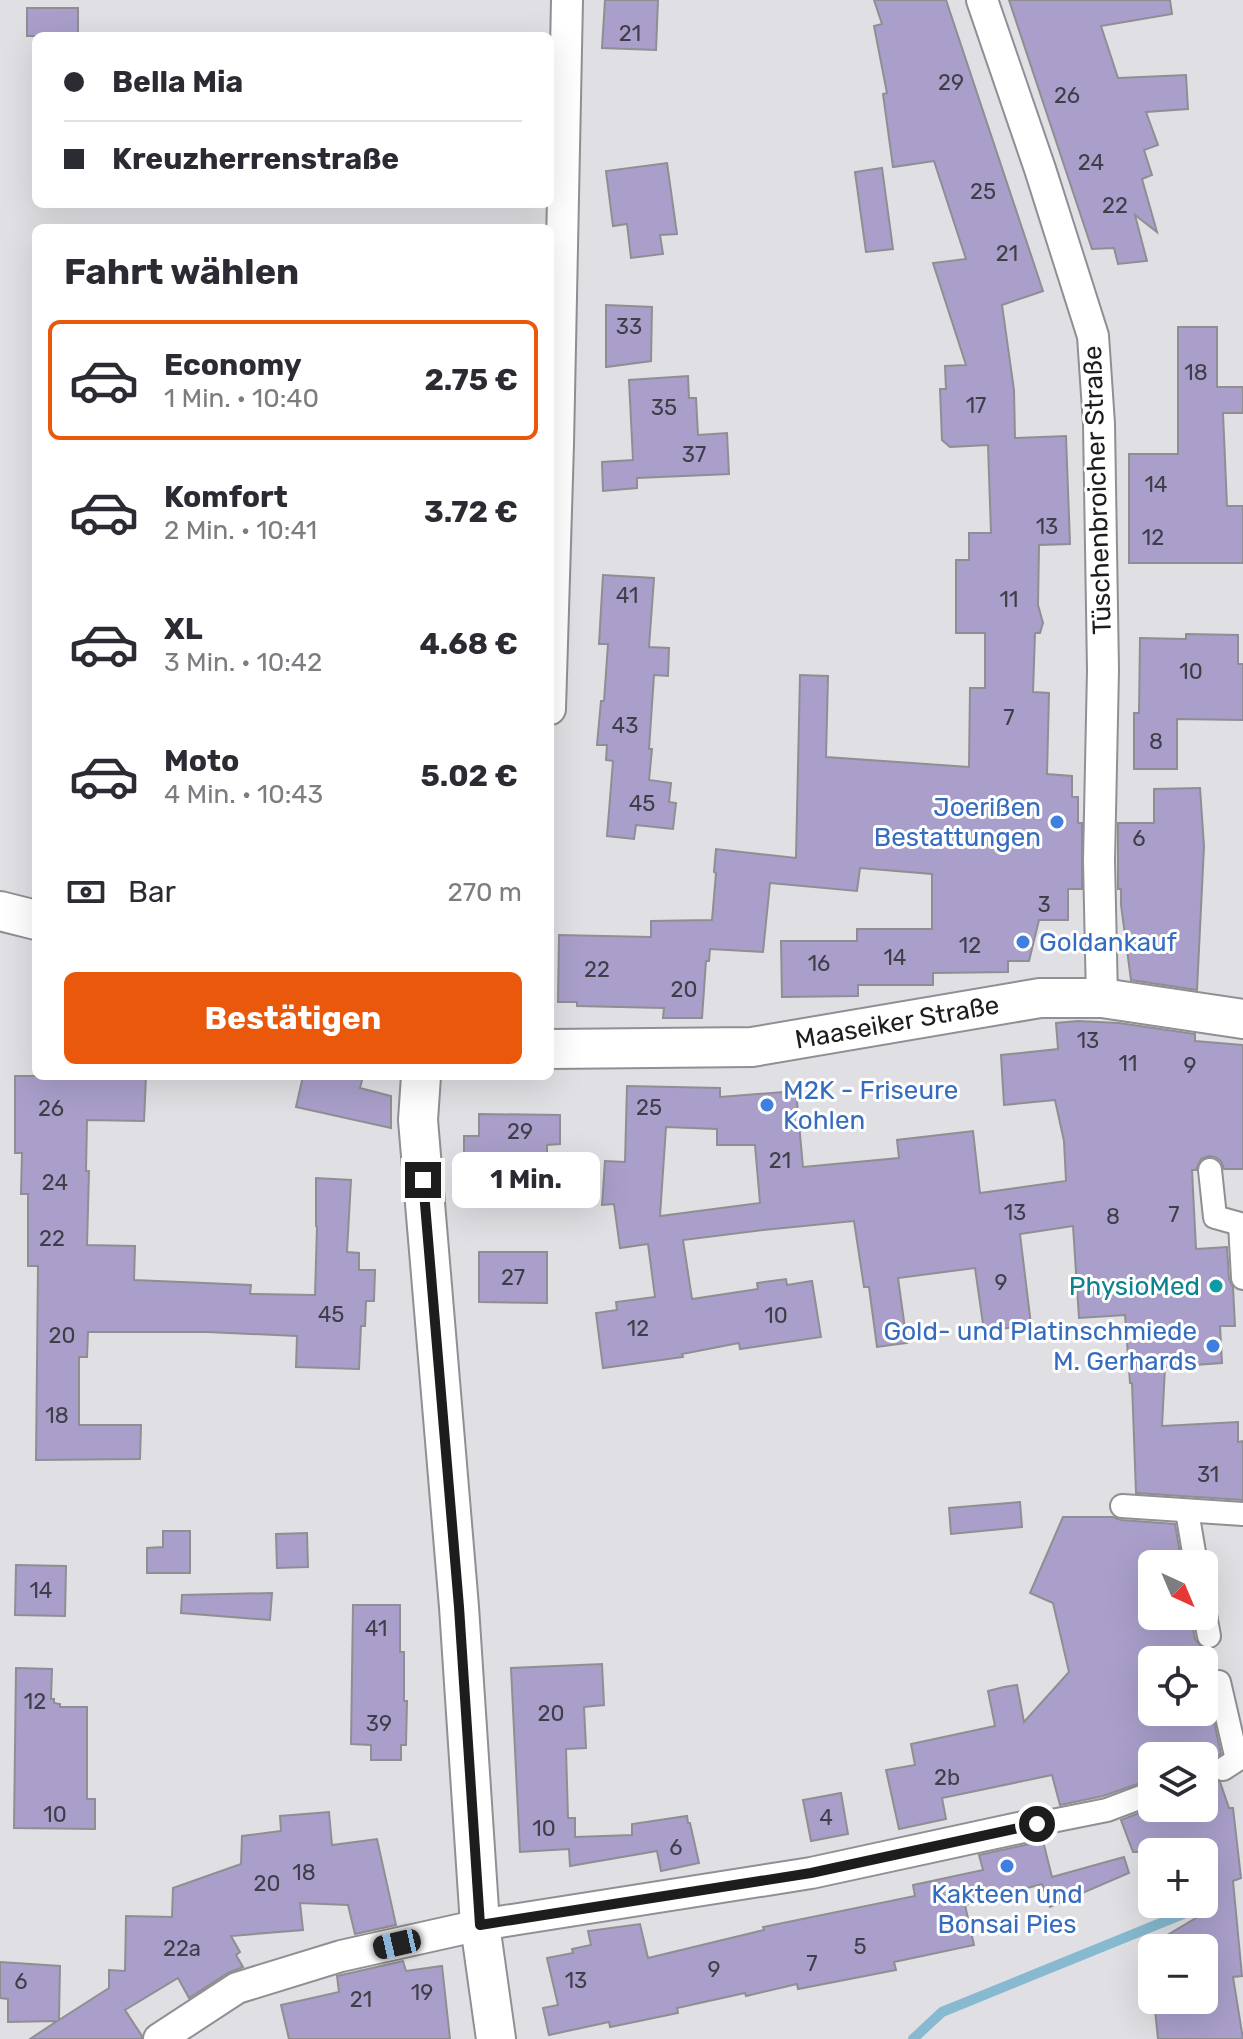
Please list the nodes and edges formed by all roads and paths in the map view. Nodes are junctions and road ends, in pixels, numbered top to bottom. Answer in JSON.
{"nodes":[{"id":1,"x":567,"y":0,"type":"edge"},
{"id":2,"x":982,"y":0,"type":"edge"},
{"id":3,"x":554,"y":444,"type":"edge"},
{"id":4,"x":0,"y":911,"type":"edge"},
{"id":5,"x":32,"y":919,"type":"edge"},
{"id":6,"x":1102,"y":998,"type":"junction"},
{"id":7,"x":1243,"y":1019,"type":"edge"},
{"id":8,"x":554,"y":1049,"type":"edge"},
{"id":9,"x":421,"y":1080,"type":"edge"},
{"id":10,"x":1210,"y":1170,"type":"dead end"},
{"id":11,"x":1243,"y":1278,"type":"edge"},
{"id":12,"x":1122,"y":1506,"type":"dead end"},
{"id":13,"x":1181,"y":1510,"type":"junction"},
{"id":14,"x":1243,"y":1514,"type":"edge"},
{"id":15,"x":1192,"y":1550,"type":"edge"},
{"id":16,"x":1208,"y":1630,"type":"edge"},
{"id":17,"x":1209,"y":1636,"type":"dead end"},
{"id":18,"x":1219,"y":1682,"type":"dead end"},
{"id":19,"x":1227,"y":1769,"type":"edge"},
{"id":20,"x":1138,"y":1798,"type":"edge"},
{"id":21,"x":1037,"y":1824,"type":"joint"},
{"id":22,"x":480,"y":1925,"type":"junction"},
{"id":23,"x":159,"y":2039,"type":"edge"},
{"id":24,"x":496,"y":2039,"type":"edge"}],
"edges":[{"from":1,"to":3,"type":"street"},
{"from":2,"to":6,"type":"street","name":"Tüschenbroicher Straße"},
{"from":4,"to":5,"type":"street"},
{"from":6,"to":7,"type":"street","name":"Maaseiker Straße"},
{"from":6,"to":8,"type":"street","name":"Maaseiker Straße"},
{"from":9,"to":22,"type":"street"},
{"from":10,"to":11,"type":"street"},
{"from":12,"to":13,"type":"street"},
{"from":13,"to":14,"type":"street"},
{"from":13,"to":15,"type":"street"},
{"from":16,"to":17,"type":"street"},
{"from":18,"to":19,"type":"street"},
{"from":20,"to":21,"type":"street"},
{"from":21,"to":22,"type":"street"},
{"from":22,"to":23,"type":"street"},
{"from":22,"to":24,"type":"street"}]}
